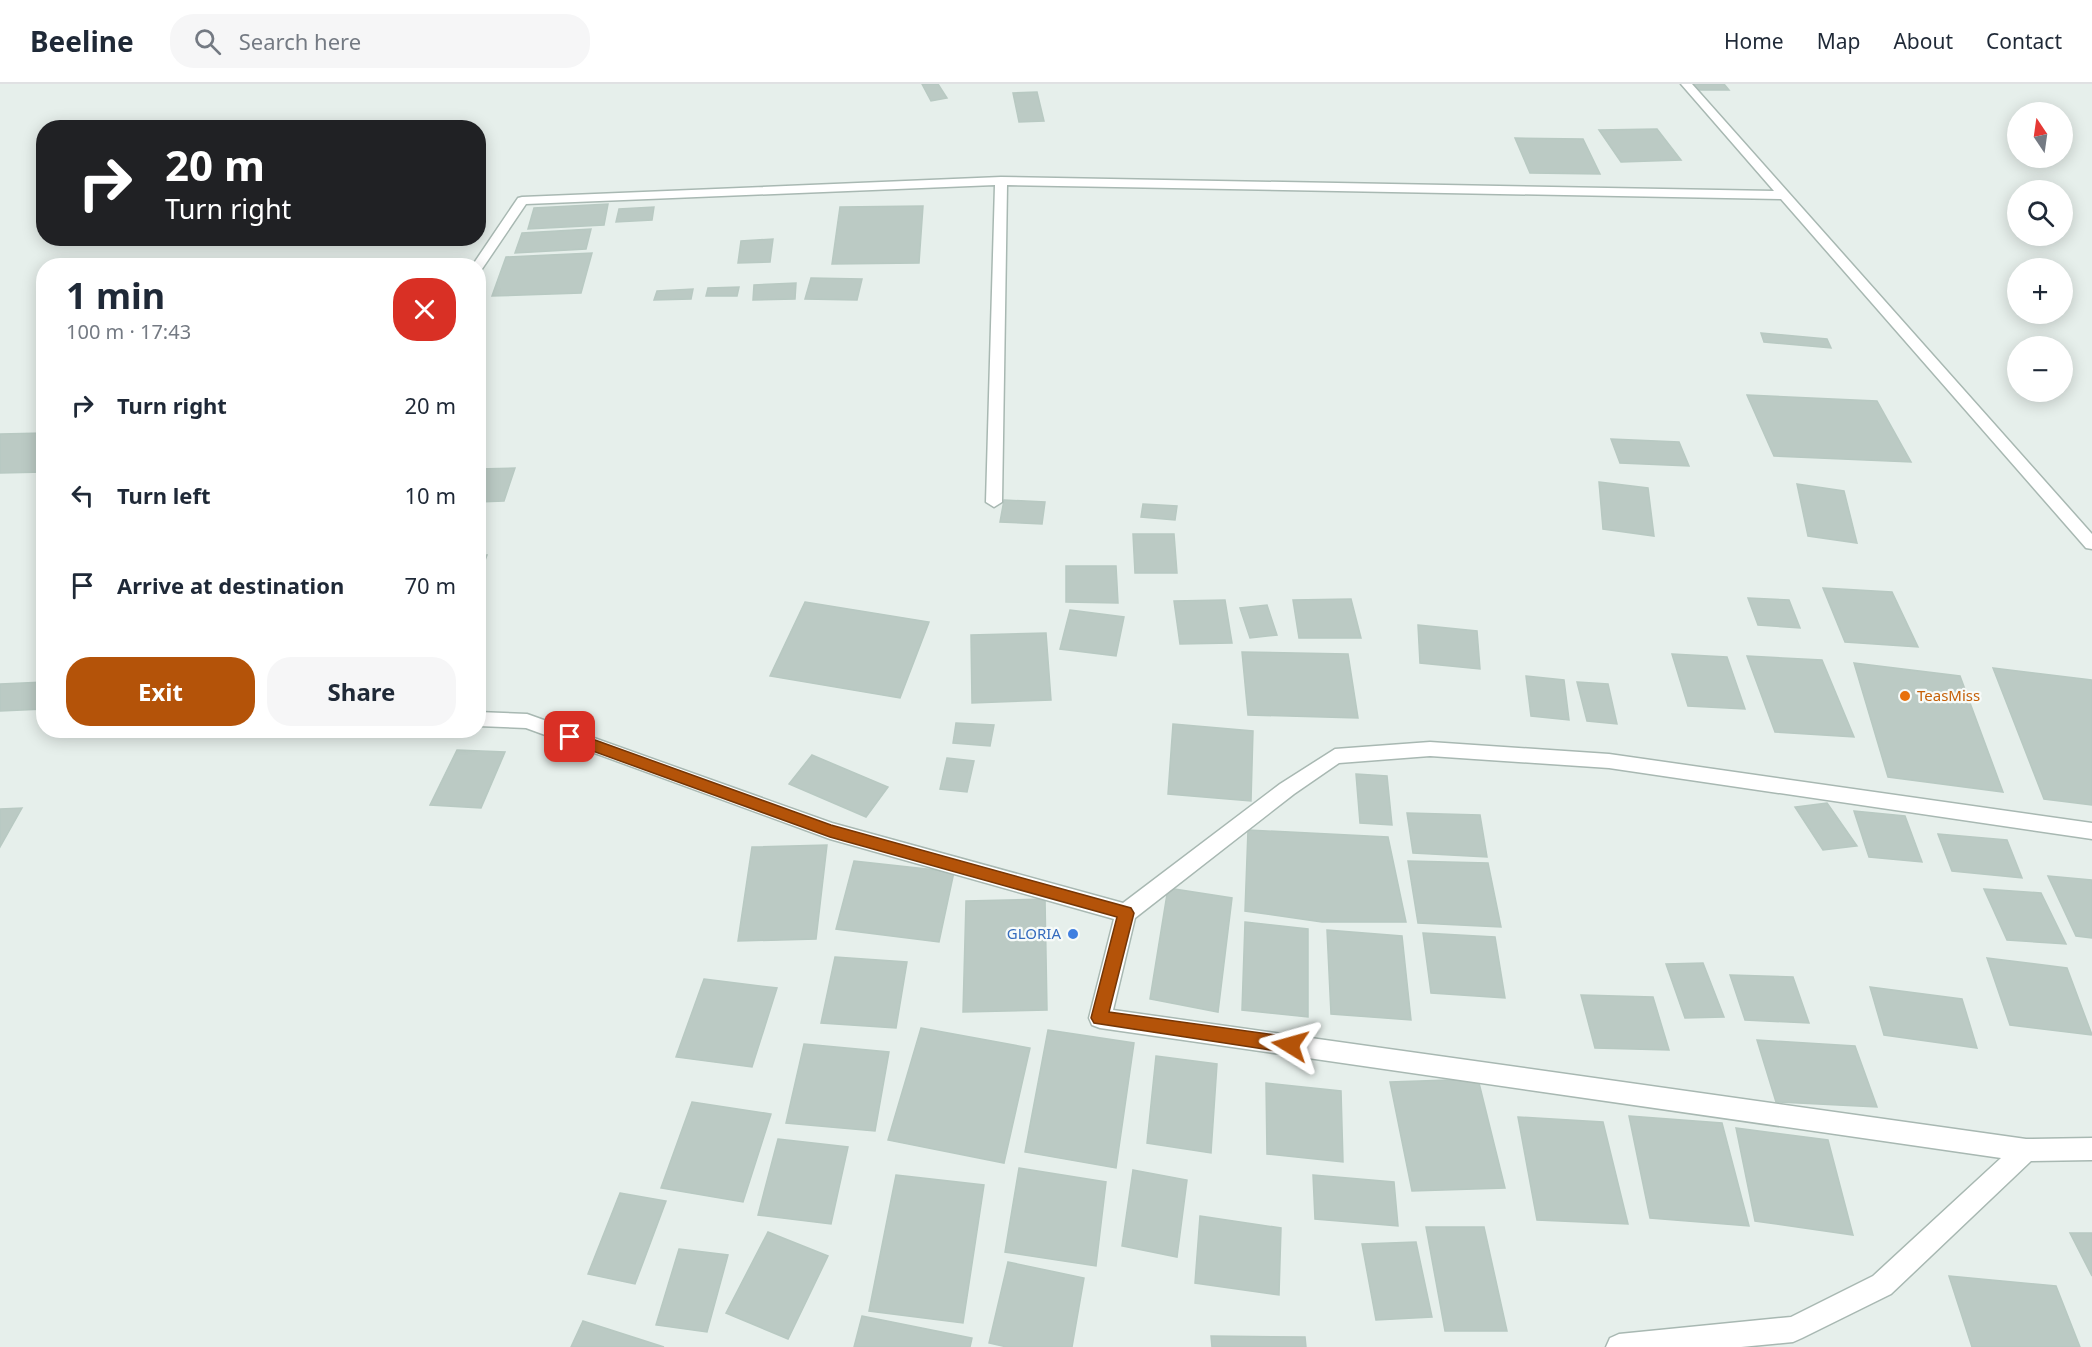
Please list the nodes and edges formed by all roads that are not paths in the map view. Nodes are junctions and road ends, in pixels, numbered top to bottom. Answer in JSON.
{"nodes":[{"id":1,"x":1686,"y":84,"type":"edge"},
{"id":2,"x":1001,"y":181,"type":"junction"},
{"id":3,"x":1784,"y":195,"type":"junction"},
{"id":4,"x":483,"y":258,"type":"edge"},
{"id":5,"x":994,"y":502,"type":"dead end"},
{"id":6,"x":2092,"y":544,"type":"edge"},
{"id":7,"x":486,"y":719,"type":"edge"},
{"id":8,"x":2092,"y":831,"type":"edge"},
{"id":9,"x":1126,"y":913,"type":"junction"},
{"id":10,"x":2092,"y":1149,"type":"edge"},
{"id":11,"x":2026,"y":1150,"type":"junction"},
{"id":12,"x":1619,"y":1347,"type":"edge"}],
"edges":[{"from":1,"to":3,"type":"street"},
{"from":2,"to":3,"type":"street"},
{"from":2,"to":4,"type":"street"},
{"from":2,"to":5,"type":"street"},
{"from":3,"to":6,"type":"street"},
{"from":7,"to":9,"type":"street"},
{"from":8,"to":9,"type":"street"},
{"from":9,"to":11,"type":"street"},
{"from":10,"to":11,"type":"street"},
{"from":11,"to":12,"type":"street"}]}
